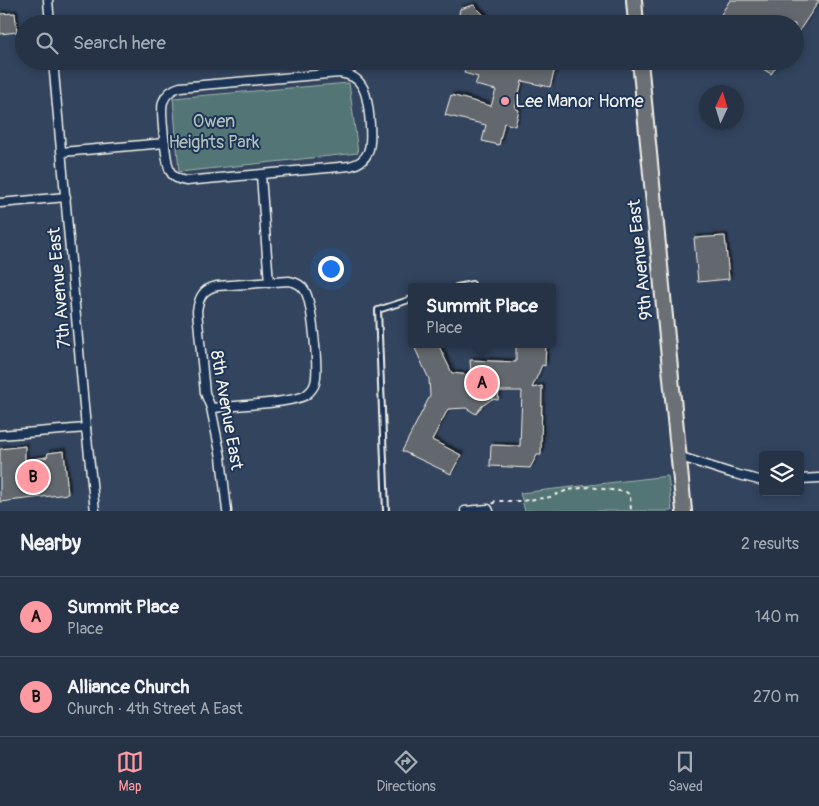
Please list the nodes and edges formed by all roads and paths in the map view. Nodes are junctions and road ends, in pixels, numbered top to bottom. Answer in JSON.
{"nodes":[{"id":1,"x":48,"y":0,"type":"edge"},
{"id":2,"x":627,"y":0,"type":"edge"},
{"id":3,"x":634,"y":0,"type":"edge"},
{"id":4,"x":49,"y":15,"type":"edge"},
{"id":5,"x":633,"y":15,"type":"edge"},
{"id":6,"x":635,"y":15,"type":"edge"},
{"id":7,"x":54,"y":70,"type":"edge"},
{"id":8,"x":641,"y":70,"type":"edge"},
{"id":9,"x":165,"y":143,"type":"junction"},
{"id":10,"x":62,"y":152,"type":"junction"},
{"id":11,"x":261,"y":175,"type":"junction"},
{"id":12,"x":66,"y":197,"type":"junction"},
{"id":13,"x":0,"y":203,"type":"edge"},
{"id":14,"x":269,"y":283,"type":"junction"},
{"id":15,"x":408,"y":300,"type":"edge"},
{"id":16,"x":211,"y":408,"type":"junction"},
{"id":17,"x":86,"y":428,"type":"junction"},
{"id":18,"x":0,"y":436,"type":"edge"},
{"id":19,"x":678,"y":456,"type":"junction"},
{"id":20,"x":819,"y":478,"type":"edge"},
{"id":21,"x":804,"y":479,"type":"edge"},
{"id":22,"x":759,"y":480,"type":"edge"},
{"id":23,"x":488,"y":510,"type":"edge"},
{"id":24,"x":95,"y":511,"type":"edge"},
{"id":25,"x":227,"y":511,"type":"edge"},
{"id":26,"x":386,"y":511,"type":"edge"},
{"id":27,"x":465,"y":511,"type":"edge"},
{"id":28,"x":630,"y":511,"type":"edge"},
{"id":29,"x":684,"y":511,"type":"edge"}],
"edges":[{"from":1,"to":4,"type":"street"},
{"from":2,"to":5,"type":"highway"},
{"from":3,"to":6,"type":"highway"},
{"from":7,"to":10,"type":"street","name":"7th Avenue East"},
{"from":8,"to":19,"type":"highway","name":"9th Avenue East"},
{"from":9,"to":10,"type":"street"},
{"from":9,"to":11,"type":"street"},
{"from":9,"to":11,"type":"street"},
{"from":10,"to":12,"type":"street","name":"7th Avenue East"},
{"from":11,"to":14,"type":"street"},
{"from":12,"to":13,"type":"street"},
{"from":12,"to":17,"type":"street","name":"7th Avenue East"},
{"from":14,"to":16,"type":"street","name":"8th Avenue East"},
{"from":14,"to":16,"type":"street"},
{"from":15,"to":26,"type":"lane"},
{"from":16,"to":25,"type":"street","name":"8th Avenue East"},
{"from":17,"to":18,"type":"street"},
{"from":17,"to":24,"type":"street","name":"7th Avenue East"},
{"from":19,"to":22,"type":"street"},
{"from":19,"to":29,"type":"highway","name":"9th Avenue East"},
{"from":20,"to":21,"type":"street"},
{"from":23,"to":27,"type":"street"},
{"from":23,"to":28,"type":"path"}]}
